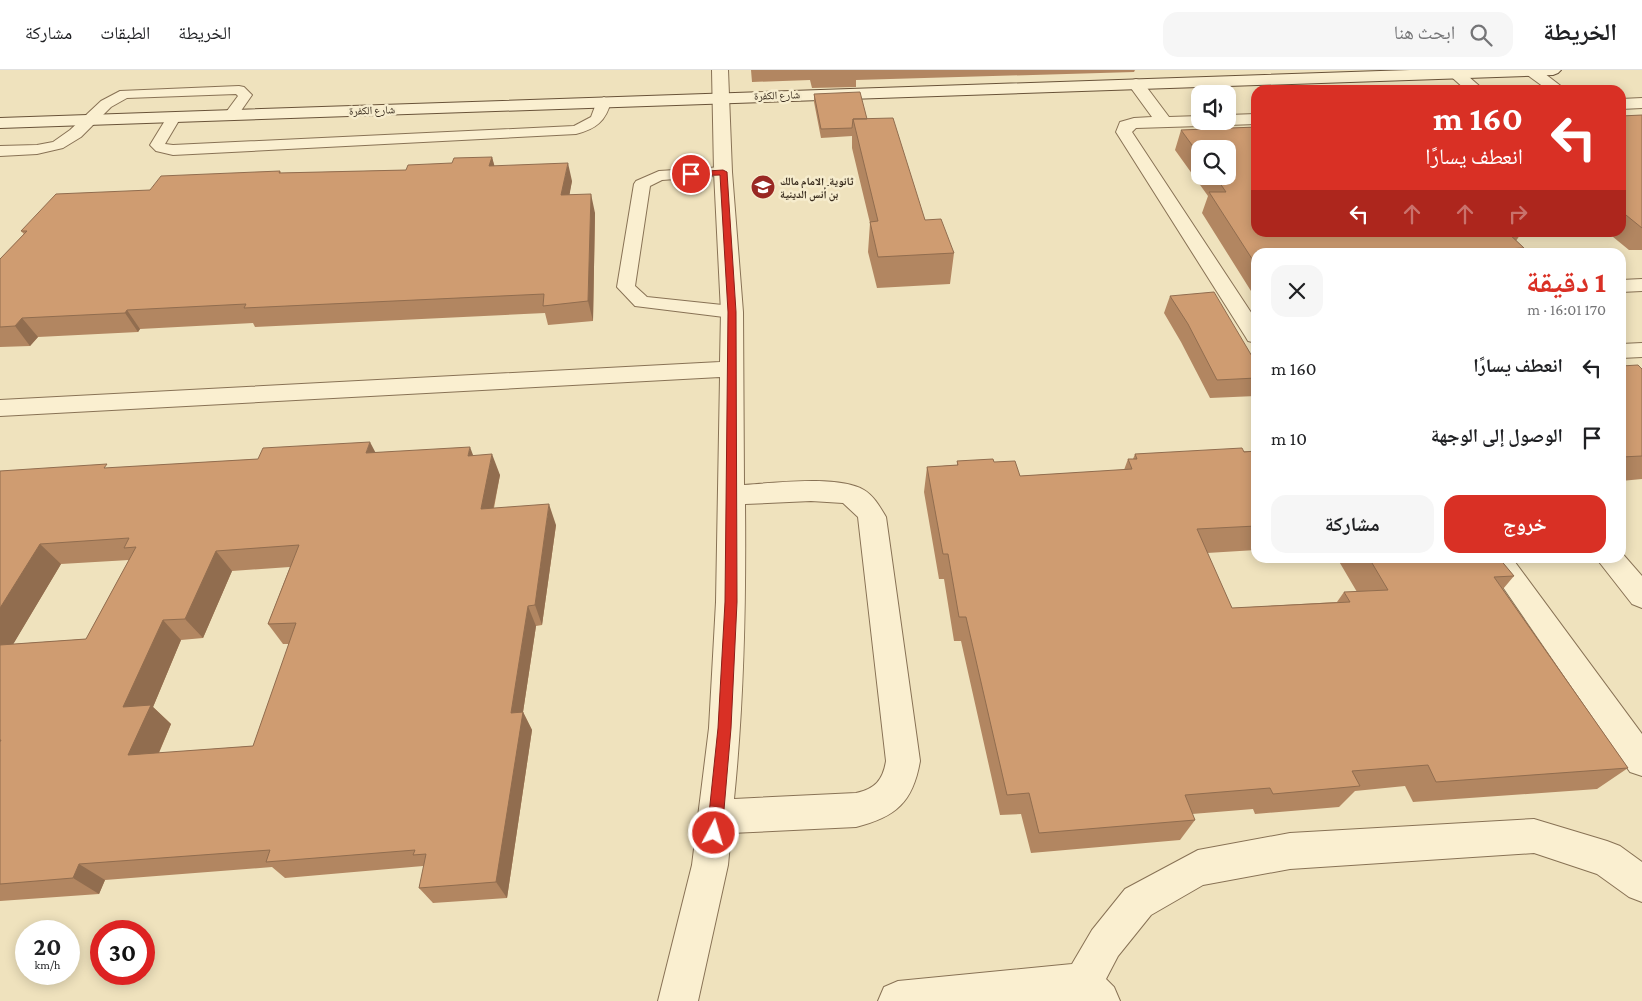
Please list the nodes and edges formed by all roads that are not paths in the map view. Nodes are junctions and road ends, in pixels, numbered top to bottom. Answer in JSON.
{"nodes":[{"id":1,"x":1553,"y":70,"type":"edge"},
{"id":2,"x":1532,"y":71,"type":"edge"},
{"id":3,"x":1455,"y":73,"type":"junction"},
{"id":4,"x":720,"y":83,"type":"edge"},
{"id":5,"x":1136,"y":84,"type":"junction"},
{"id":6,"x":1470,"y":85,"type":"edge"},
{"id":7,"x":1551,"y":85,"type":"edge"},
{"id":8,"x":604,"y":101,"type":"junction"},
{"id":9,"x":1626,"y":104,"type":"edge"},
{"id":10,"x":1642,"y":104,"type":"edge"},
{"id":11,"x":232,"y":115,"type":"junction"},
{"id":12,"x":174,"y":117,"type":"junction"},
{"id":13,"x":1251,"y":118,"type":"edge"},
{"id":14,"x":1236,"y":119,"type":"edge"},
{"id":15,"x":88,"y":121,"type":"junction"},
{"id":16,"x":1191,"y":121,"type":"edge"},
{"id":17,"x":1164,"y":122,"type":"junction"},
{"id":18,"x":0,"y":124,"type":"edge"},
{"id":19,"x":0,"y":151,"type":"edge"},
{"id":20,"x":723,"y":172,"type":"junction"},
{"id":21,"x":1642,"y":285,"type":"edge"},
{"id":22,"x":1626,"y":286,"type":"edge"},
{"id":23,"x":732,"y":312,"type":"junction"},
{"id":24,"x":1251,"y":328,"type":"edge"},
{"id":25,"x":1642,"y":350,"type":"edge"},
{"id":26,"x":1626,"y":351,"type":"edge"},
{"id":27,"x":733,"y":369,"type":"junction"},
{"id":28,"x":0,"y":408,"type":"edge"},
{"id":29,"x":732,"y":495,"type":"junction"},
{"id":30,"x":1501,"y":563,"type":"edge"},
{"id":31,"x":1614,"y":563,"type":"edge"},
{"id":32,"x":1642,"y":596,"type":"edge"},
{"id":33,"x":1642,"y":761,"type":"edge"},
{"id":34,"x":716,"y":817,"type":"junction"},
{"id":35,"x":1642,"y":884,"type":"edge"},
{"id":36,"x":1092,"y":992,"type":"edge"},
{"id":37,"x":678,"y":1001,"type":"edge"},
{"id":38,"x":898,"y":1001,"type":"edge"}],
"edges":[{"from":1,"to":2,"type":"street","name":"شارع الكفرة"},
{"from":2,"to":3,"type":"street","name":"شارع الكفرة"},
{"from":2,"to":7,"type":"street"},
{"from":3,"to":5,"type":"street","name":"شارع الكفرة"},
{"from":3,"to":6,"type":"street"},
{"from":4,"to":5,"type":"street","name":"شارع الكفرة"},
{"from":4,"to":8,"type":"street","name":"شارع الكفرة"},
{"from":4,"to":20,"type":"street"},
{"from":5,"to":17,"type":"street"},
{"from":8,"to":11,"type":"street","name":"شارع الكفرة"},
{"from":8,"to":12,"type":"lane"},
{"from":9,"to":10,"type":"street"},
{"from":11,"to":12,"type":"street","name":"شارع الكفرة"},
{"from":11,"to":15,"type":"lane"},
{"from":12,"to":15,"type":"street","name":"شارع الكفرة"},
{"from":13,"to":14,"type":"street"},
{"from":15,"to":18,"type":"street","name":"شارع الكفرة"},
{"from":15,"to":19,"type":"lane"},
{"from":16,"to":17,"type":"street"},
{"from":17,"to":24,"type":"street"},
{"from":20,"to":23,"type":"street"},
{"from":20,"to":23,"type":"lane"},
{"from":21,"to":22,"type":"street"},
{"from":23,"to":27,"type":"street"},
{"from":25,"to":26,"type":"street"},
{"from":27,"to":28,"type":"street"},
{"from":27,"to":29,"type":"street"},
{"from":29,"to":34,"type":"street"},
{"from":29,"to":34,"type":"street"},
{"from":30,"to":33,"type":"street"},
{"from":31,"to":32,"type":"street"},
{"from":34,"to":37,"type":"street"},
{"from":35,"to":36,"type":"street"},
{"from":36,"to":38,"type":"street"}]}
